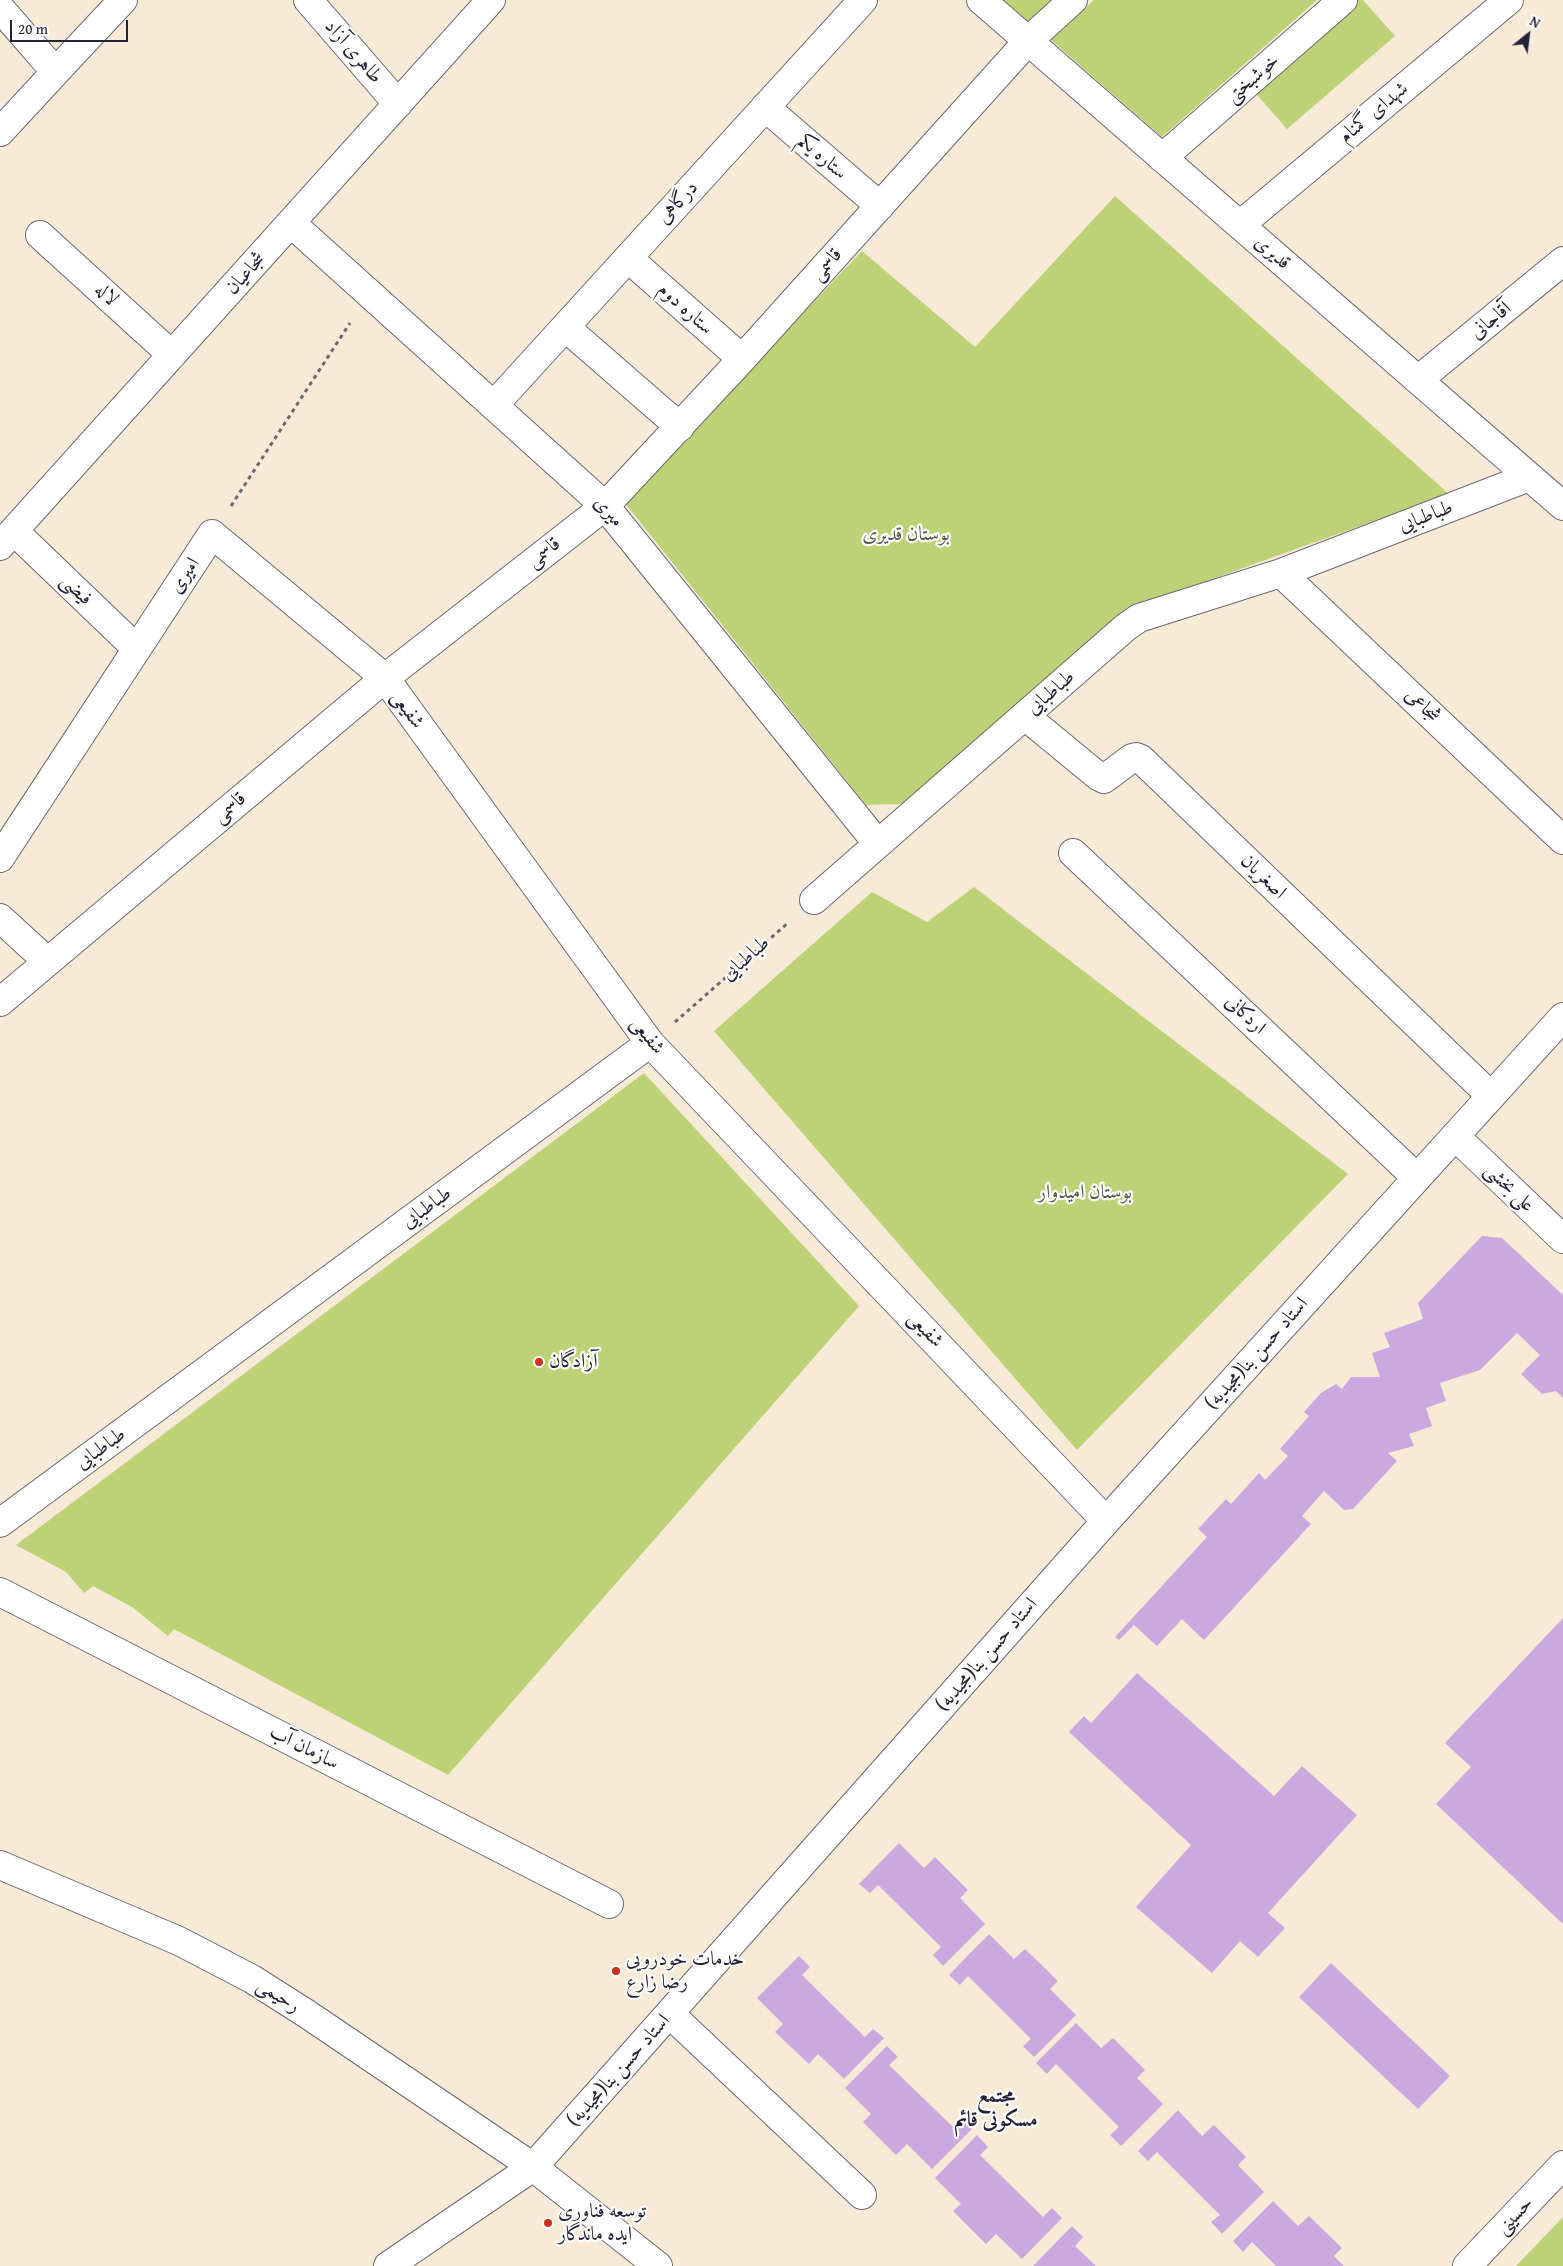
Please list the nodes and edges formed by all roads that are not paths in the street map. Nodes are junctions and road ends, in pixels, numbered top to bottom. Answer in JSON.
{"nodes":[{"id":1,"x":124,"y":0,"type":"edge"},
{"id":2,"x":308,"y":0,"type":"edge"},
{"id":3,"x":491,"y":0,"type":"edge"},
{"id":4,"x":863,"y":0,"type":"edge"},
{"id":5,"x":981,"y":0,"type":"edge"},
{"id":6,"x":1073,"y":0,"type":"edge"},
{"id":7,"x":1343,"y":0,"type":"edge"},
{"id":8,"x":1509,"y":0,"type":"edge"},
{"id":9,"x":0,"y":8,"type":"edge"},
{"id":10,"x":1028,"y":41,"type":"junction"},
{"id":11,"x":63,"y":64,"type":"junction"},
{"id":12,"x":398,"y":104,"type":"junction"},
{"id":13,"x":765,"y":107,"type":"junction"},
{"id":14,"x":0,"y":132,"type":"edge"},
{"id":15,"x":1162,"y":158,"type":"junction"},
{"id":16,"x":880,"y":206,"type":"junction"},
{"id":17,"x":291,"y":223,"type":"junction"},
{"id":18,"x":1240,"y":225,"type":"junction"},
{"id":19,"x":40,"y":235,"type":"dead end"},
{"id":20,"x":628,"y":258,"type":"junction"},
{"id":21,"x":1563,"y":261,"type":"edge"},
{"id":22,"x":565,"y":327,"type":"junction"},
{"id":23,"x":172,"y":355,"type":"junction"},
{"id":24,"x":742,"y":359,"type":"junction"},
{"id":25,"x":1418,"y":380,"type":"junction"},
{"id":26,"x":494,"y":405,"type":"junction"},
{"id":27,"x":680,"y":427,"type":"junction"},
{"id":28,"x":1529,"y":477,"type":"junction"},
{"id":29,"x":1563,"y":505,"type":"edge"},
{"id":30,"x":605,"y":506,"type":"junction"},
{"id":31,"x":212,"y":534,"type":"joint"},
{"id":32,"x":7,"y":539,"type":"edge"},
{"id":33,"x":1281,"y":572,"type":"junction"},
{"id":34,"x":137,"y":649,"type":"junction"},
{"id":35,"x":385,"y":678,"type":"junction"},
{"id":36,"x":1025,"y":716,"type":"junction"},
{"id":37,"x":1563,"y":840,"type":"edge"},
{"id":38,"x":878,"y":844,"type":"junction"},
{"id":39,"x":1073,"y":853,"type":"dead end"},
{"id":40,"x":0,"y":858,"type":"edge"},
{"id":41,"x":814,"y":900,"type":"road end"},
{"id":42,"x":0,"y":918,"type":"edge"},
{"id":43,"x":47,"y":961,"type":"junction"},
{"id":44,"x":0,"y":1002,"type":"edge"},
{"id":45,"x":1563,"y":1017,"type":"edge"},
{"id":46,"x":650,"y":1043,"type":"junction"},
{"id":47,"x":1491,"y":1096,"type":"junction"},
{"id":48,"x":1455,"y":1136,"type":"junction"},
{"id":49,"x":1417,"y":1178,"type":"junction"},
{"id":50,"x":1563,"y":1239,"type":"edge"},
{"id":51,"x":1106,"y":1520,"type":"junction"},
{"id":52,"x":0,"y":1523,"type":"edge"},
{"id":53,"x":0,"y":1592,"type":"edge"},
{"id":54,"x":2,"y":1868,"type":"edge"},
{"id":55,"x":609,"y":1904,"type":"dead end"},
{"id":56,"x":670,"y":2014,"type":"junction"},
{"id":57,"x":1563,"y":2165,"type":"edge"},
{"id":58,"x":533,"y":2167,"type":"junction"},
{"id":59,"x":862,"y":2195,"type":"dead end"},
{"id":60,"x":388,"y":2266,"type":"edge"},
{"id":61,"x":658,"y":2266,"type":"edge"},
{"id":62,"x":1467,"y":2266,"type":"edge"}],
"edges":[{"from":1,"to":11,"type":"street"},
{"from":2,"to":12,"type":"street","name":"طاهری آزاد"},
{"from":3,"to":12,"type":"street","name":"شجاعیان"},
{"from":4,"to":13,"type":"street","name":"درگاهی"},
{"from":5,"to":10,"type":"street","name":"قدیری"},
{"from":6,"to":10,"type":"street","name":"قاسمی"},
{"from":7,"to":15,"type":"street","name":"خوشبختی"},
{"from":8,"to":18,"type":"street","name":"شهدای گمنام"},
{"from":9,"to":11,"type":"street"},
{"from":10,"to":15,"type":"street","name":"قدیری"},
{"from":10,"to":16,"type":"street","name":"قاسمی"},
{"from":11,"to":14,"type":"street"},
{"from":12,"to":17,"type":"street","name":"شجاعیان"},
{"from":13,"to":16,"type":"street","name":"ستاره یکم"},
{"from":13,"to":20,"type":"street","name":"درگاهی"},
{"from":15,"to":18,"type":"street","name":"قدیری"},
{"from":16,"to":24,"type":"street","name":"قاسمی"},
{"from":17,"to":23,"type":"street","name":"شجاعیان"},
{"from":17,"to":26,"type":"street","name":"میری"},
{"from":18,"to":25,"type":"street","name":"قدیری"},
{"from":19,"to":23,"type":"street","name":"لاله"},
{"from":20,"to":22,"type":"street","name":"درگاهی"},
{"from":20,"to":24,"type":"street","name":"ستاره دوم"},
{"from":21,"to":25,"type":"street","name":"آقاجانی"},
{"from":22,"to":26,"type":"street","name":"درگاهی"},
{"from":22,"to":27,"type":"street"},
{"from":23,"to":32,"type":"street","name":"شجاعیان"},
{"from":24,"to":27,"type":"street","name":"قاسمی"},
{"from":25,"to":28,"type":"street","name":"قدیری"},
{"from":26,"to":30,"type":"street","name":"میری"},
{"from":27,"to":30,"type":"street","name":"قاسمی"},
{"from":28,"to":29,"type":"street","name":"قدیری"},
{"from":28,"to":33,"type":"street","name":"طباطبایی"},
{"from":30,"to":35,"type":"street","name":"قاسمی"},
{"from":30,"to":38,"type":"street","name":"میری"},
{"from":31,"to":34,"type":"street","name":"امیری"},
{"from":31,"to":35,"type":"street","name":"شفیعی"},
{"from":32,"to":34,"type":"street","name":"فیضی"},
{"from":33,"to":36,"type":"street","name":"طباطبایی"},
{"from":33,"to":37,"type":"street","name":"شجاعی"},
{"from":34,"to":40,"type":"street","name":"امیری"},
{"from":35,"to":43,"type":"street","name":"قاسمی"},
{"from":35,"to":46,"type":"street","name":"شفیعی"},
{"from":36,"to":38,"type":"street","name":"طباطبایی"},
{"from":36,"to":47,"type":"street","name":"اصغریان"},
{"from":38,"to":41,"type":"street","name":"طباطبایی"},
{"from":39,"to":49,"type":"street","name":"اردکانی"},
{"from":42,"to":43,"type":"street"},
{"from":43,"to":44,"type":"street","name":"قاسمی"},
{"from":45,"to":47,"type":"street","name":"استاد حسن بنا(مجیدیه)"},
{"from":46,"to":51,"type":"street","name":"شفیعی"},
{"from":46,"to":52,"type":"street","name":"طباطبایی"},
{"from":47,"to":48,"type":"street","name":"استاد حسن بنا(مجیدیه)"},
{"from":48,"to":49,"type":"street","name":"استاد حسن بنا(مجیدیه)"},
{"from":48,"to":50,"type":"street","name":"علی بخشی"},
{"from":49,"to":51,"type":"street","name":"استاد حسن بنا(مجیدیه)"},
{"from":51,"to":56,"type":"street","name":"استاد حسن بنا(مجیدیه)"},
{"from":53,"to":55,"type":"street","name":"سازمان آب"},
{"from":54,"to":58,"type":"street","name":"رحیمی"},
{"from":56,"to":58,"type":"street","name":"استاد حسن بنا(مجیدیه)"},
{"from":56,"to":59,"type":"street"},
{"from":57,"to":62,"type":"street","name":"حسینی"},
{"from":58,"to":60,"type":"street","name":"استاد حسن بنا(مجیدیه)"},
{"from":58,"to":61,"type":"street","name":"رحیمی"}]}
